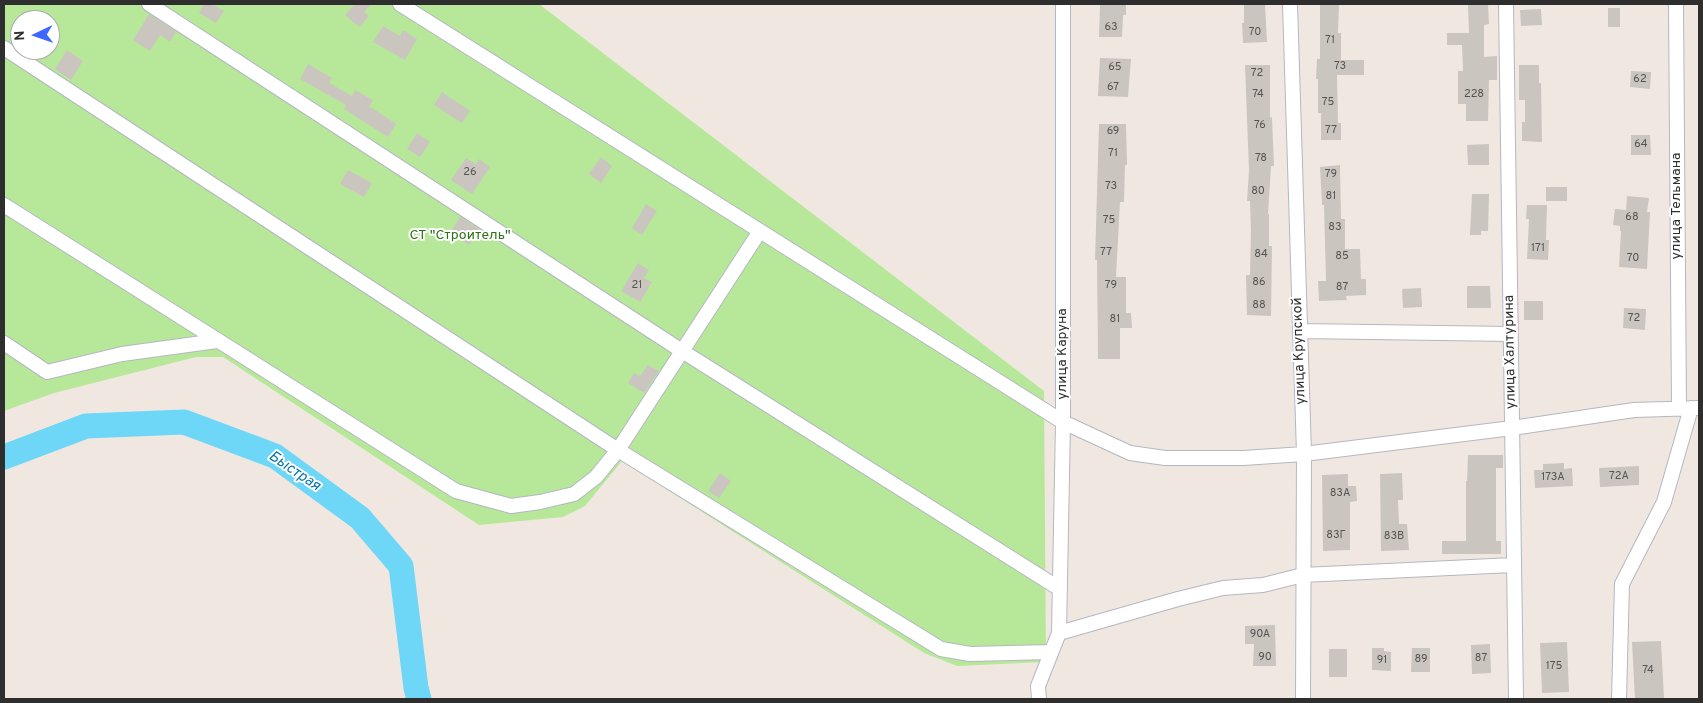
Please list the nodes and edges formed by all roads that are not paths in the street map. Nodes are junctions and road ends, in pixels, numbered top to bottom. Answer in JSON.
{"nodes":[{"id":1,"x":149,"y":4,"type":"edge"},
{"id":2,"x":400,"y":4,"type":"edge"},
{"id":3,"x":1063,"y":4,"type":"edge"},
{"id":4,"x":1290,"y":4,"type":"edge"},
{"id":5,"x":1506,"y":4,"type":"edge"},
{"id":6,"x":1676,"y":4,"type":"edge"},
{"id":7,"x":4,"y":48,"type":"edge"},
{"id":8,"x":4,"y":205,"type":"edge"},
{"id":9,"x":760,"y":231,"type":"junction"},
{"id":10,"x":1300,"y":331,"type":"junction"},
{"id":11,"x":1511,"y":334,"type":"junction"},
{"id":12,"x":217,"y":341,"type":"junction"},
{"id":13,"x":4,"y":343,"type":"edge"},
{"id":14,"x":682,"y":351,"type":"junction"},
{"id":15,"x":1690,"y":408,"type":"edge"},
{"id":16,"x":1063,"y":422,"type":"junction"},
{"id":17,"x":1512,"y":428,"type":"junction"},
{"id":18,"x":618,"y":450,"type":"junction"},
{"id":19,"x":1304,"y":454,"type":"junction"},
{"id":20,"x":1513,"y":565,"type":"junction"},
{"id":21,"x":1303,"y":575,"type":"junction"},
{"id":22,"x":1060,"y":589,"type":"junction"},
{"id":23,"x":1059,"y":633,"type":"junction"},
{"id":24,"x":1051,"y":652,"type":"junction"},
{"id":25,"x":1037,"y":695,"type":"edge"},
{"id":26,"x":1303,"y":699,"type":"edge"},
{"id":27,"x":1516,"y":699,"type":"edge"},
{"id":28,"x":1619,"y":699,"type":"edge"}],
"edges":[{"from":1,"to":14,"type":"street"},
{"from":2,"to":9,"type":"street"},
{"from":3,"to":16,"type":"street","name":"улица Каруна"},
{"from":4,"to":10,"type":"street","name":"улица Крупской"},
{"from":5,"to":11,"type":"street","name":"улица Халтурина"},
{"from":6,"to":15,"type":"street","name":"улица Тельмана"},
{"from":7,"to":18,"type":"street"},
{"from":8,"to":12,"type":"street"},
{"from":9,"to":14,"type":"street"},
{"from":9,"to":16,"type":"street"},
{"from":10,"to":11,"type":"street"},
{"from":10,"to":19,"type":"street","name":"улица Крупской"},
{"from":11,"to":17,"type":"street","name":"улица Халтурина"},
{"from":12,"to":13,"type":"street"},
{"from":12,"to":18,"type":"street"},
{"from":14,"to":18,"type":"street"},
{"from":14,"to":22,"type":"street"},
{"from":15,"to":17,"type":"street"},
{"from":15,"to":28,"type":"street","name":"улица Тельмана"},
{"from":16,"to":19,"type":"street"},
{"from":16,"to":22,"type":"street","name":"улица Каруна"},
{"from":17,"to":19,"type":"street"},
{"from":17,"to":20,"type":"street","name":"улица Халтурина"},
{"from":18,"to":24,"type":"street"},
{"from":19,"to":21,"type":"street","name":"улица Крупской"},
{"from":20,"to":21,"type":"street"},
{"from":20,"to":27,"type":"street","name":"улица Халтурина"},
{"from":21,"to":23,"type":"street"},
{"from":21,"to":26,"type":"street","name":"улица Крупской"},
{"from":22,"to":23,"type":"street","name":"улица Каруна"},
{"from":23,"to":24,"type":"street","name":"улица Каруна"},
{"from":24,"to":25,"type":"street","name":"улица Каруна"}]}
